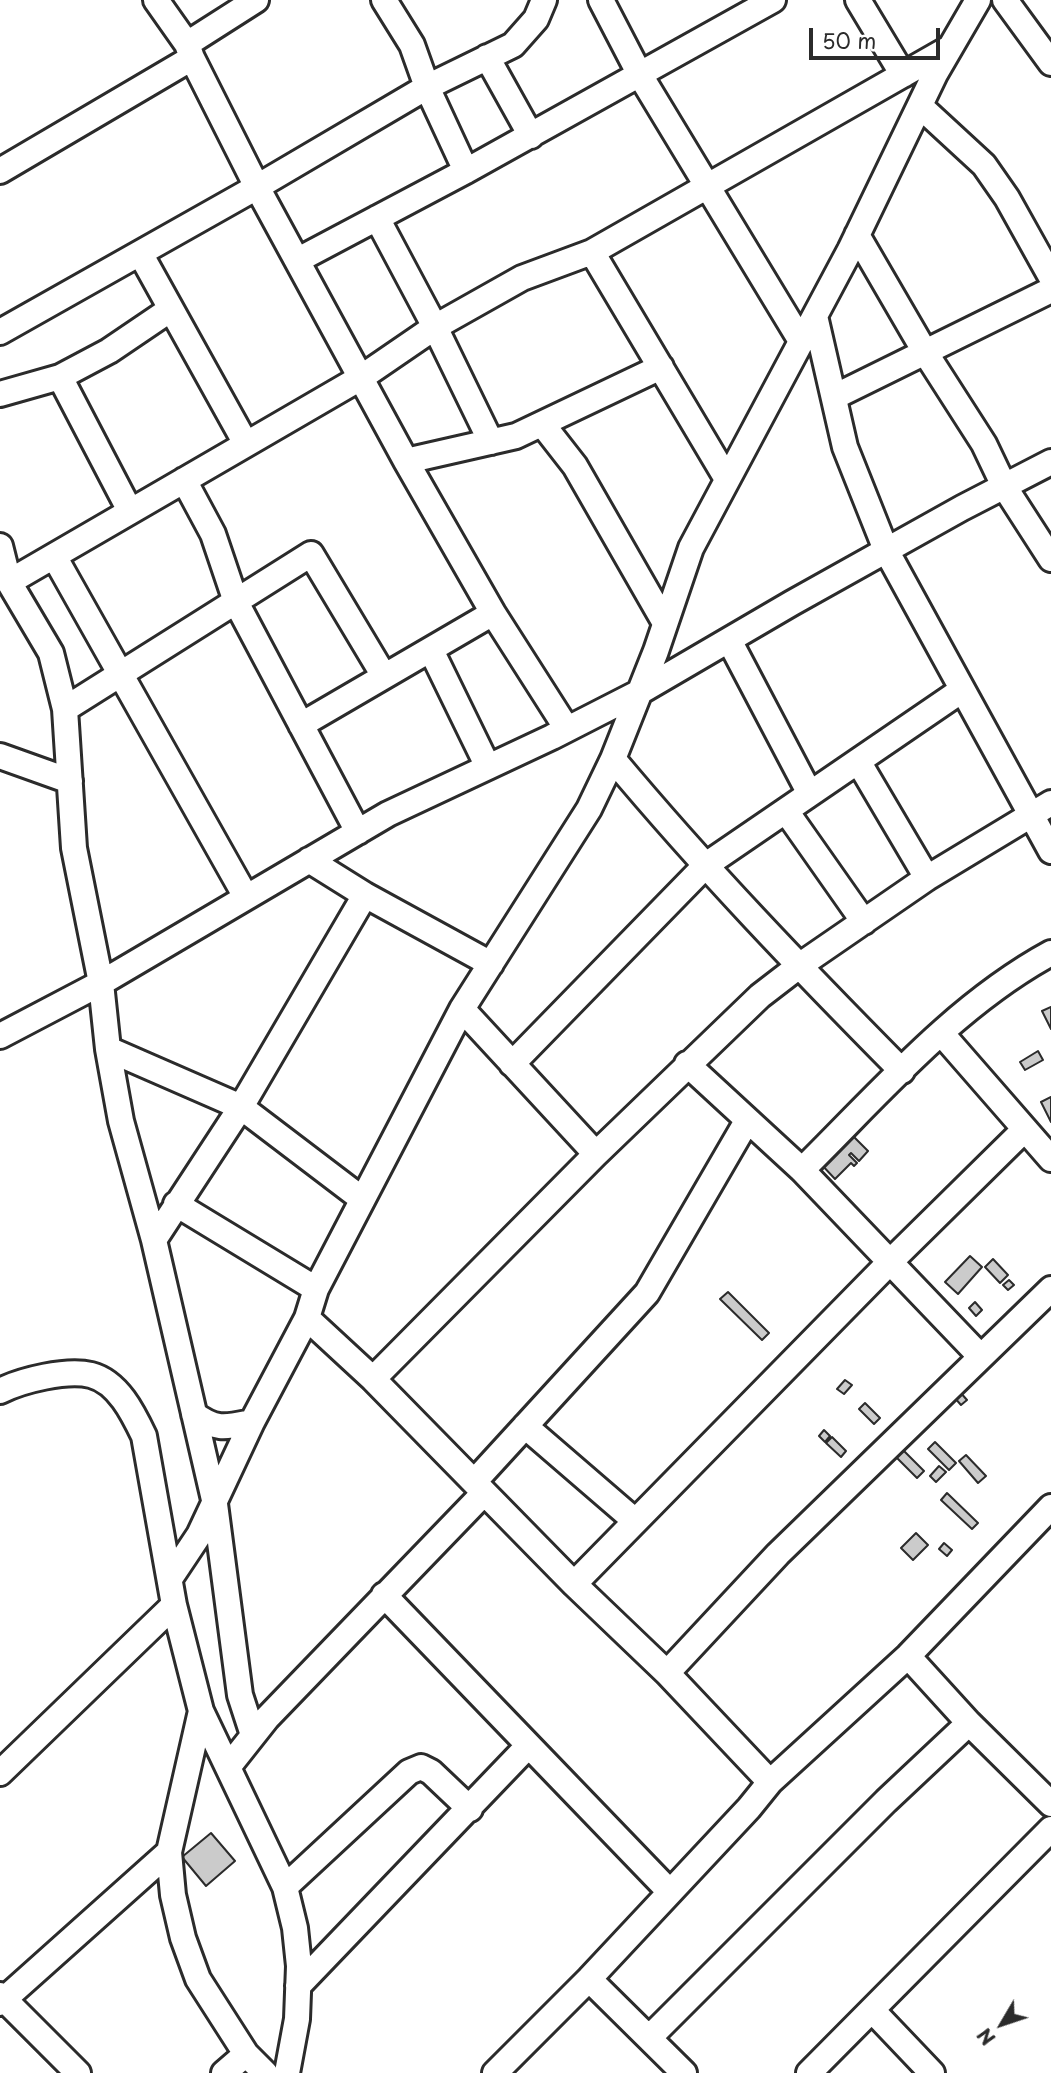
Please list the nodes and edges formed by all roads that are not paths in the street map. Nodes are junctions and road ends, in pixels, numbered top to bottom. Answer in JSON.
{"nodes":[{"id":1,"x":156,"y":0,"type":"edge"},
{"id":2,"x":257,"y":0,"type":"edge"},
{"id":3,"x":384,"y":0,"type":"edge"},
{"id":4,"x":544,"y":0,"type":"edge"},
{"id":5,"x":601,"y":0,"type":"edge"},
{"id":6,"x":858,"y":0,"type":"edge"},
{"id":7,"x":978,"y":0,"type":"edge"},
{"id":8,"x":1005,"y":0,"type":"edge"},
{"id":9,"x":759,"y":4,"type":"edge"},
{"id":10,"x":950,"y":48,"type":"junction"},
{"id":11,"x":189,"y":51,"type":"junction"},
{"id":12,"x":487,"y":57,"type":"junction"},
{"id":13,"x":1051,"y":64,"type":"edge"},
{"id":14,"x":640,"y":75,"type":"junction"},
{"id":15,"x":903,"y":75,"type":"junction"},
{"id":16,"x":427,"y":87,"type":"junction"},
{"id":17,"x":920,"y":106,"type":"junction"},
{"id":18,"x":531,"y":136,"type":"junction"},
{"id":19,"x":0,"y":171,"type":"edge"},
{"id":20,"x":466,"y":172,"type":"junction"},
{"id":21,"x":706,"y":186,"type":"junction"},
{"id":22,"x":257,"y":187,"type":"junction"},
{"id":23,"x":377,"y":218,"type":"junction"},
{"id":24,"x":857,"y":235,"type":"junction"},
{"id":25,"x":592,"y":251,"type":"junction"},
{"id":26,"x":140,"y":253,"type":"junction"},
{"id":27,"x":298,"y":260,"type":"junction"},
{"id":28,"x":1051,"y":277,"type":"edge"},
{"id":29,"x":1051,"y":290,"type":"edge"},
{"id":30,"x":171,"y":309,"type":"junction"},
{"id":31,"x":815,"y":316,"type":"junction"},
{"id":32,"x":435,"y":327,"type":"junction"},
{"id":33,"x":0,"y":332,"type":"edge"},
{"id":34,"x":801,"y":341,"type":"junction"},
{"id":35,"x":925,"y":352,"type":"junction"},
{"id":36,"x":661,"y":367,"type":"junction"},
{"id":37,"x":60,"y":377,"type":"junction"},
{"id":38,"x":362,"y":377,"type":"junction"},
{"id":39,"x":0,"y":394,"type":"edge"},
{"id":40,"x":834,"y":397,"type":"junction"},
{"id":41,"x":543,"y":425,"type":"junction"},
{"id":42,"x":491,"y":442,"type":"junction"},
{"id":43,"x":246,"y":444,"type":"junction"},
{"id":44,"x":407,"y":461,"type":"junction"},
{"id":45,"x":1051,"y":462,"type":"edge"},
{"id":46,"x":727,"y":479,"type":"junction"},
{"id":47,"x":184,"y":480,"type":"junction"},
{"id":48,"x":1004,"y":486,"type":"junction"},
{"id":49,"x":131,"y":511,"type":"junction"},
{"id":50,"x":0,"y":546,"type":"edge"},
{"id":51,"x":886,"y":550,"type":"junction"},
{"id":52,"x":54,"y":556,"type":"junction"},
{"id":53,"x":1051,"y":559,"type":"edge"},
{"id":54,"x":9,"y":582,"type":"junction"},
{"id":55,"x":236,"y":602,"type":"junction"},
{"id":56,"x":493,"y":613,"type":"junction"},
{"id":57,"x":665,"y":623,"type":"junction"},
{"id":58,"x":729,"y":640,"type":"junction"},
{"id":59,"x":430,"y":650,"type":"junction"},
{"id":60,"x":121,"y":674,"type":"junction"},
{"id":61,"x":384,"y":676,"type":"junction"},
{"id":62,"x":962,"y":690,"type":"junction"},
{"id":63,"x":638,"y":693,"type":"junction"},
{"id":64,"x":65,"y":709,"type":"junction"},
{"id":65,"x":301,"y":725,"type":"junction"},
{"id":66,"x":567,"y":729,"type":"junction"},
{"id":67,"x":0,"y":757,"type":"edge"},
{"id":68,"x":613,"y":759,"type":"junction"},
{"id":69,"x":858,"y":761,"type":"junction"},
{"id":70,"x":488,"y":767,"type":"junction"},
{"id":71,"x":69,"y":781,"type":"junction"},
{"id":72,"x":810,"y":794,"type":"junction"},
{"id":73,"x":1041,"y":808,"type":"edge"},
{"id":74,"x":786,"y":811,"type":"junction"},
{"id":75,"x":358,"y":832,"type":"junction"},
{"id":76,"x":1051,"y":851,"type":"edge"},
{"id":77,"x":309,"y":860,"type":"junction"},
{"id":78,"x":706,"y":865,"type":"junction"},
{"id":79,"x":927,"y":878,"type":"junction"},
{"id":80,"x":365,"y":895,"type":"junction"},
{"id":81,"x":246,"y":897,"type":"junction"},
{"id":82,"x":864,"y":922,"type":"junction"},
{"id":83,"x":1051,"y":953,"type":"edge"},
{"id":84,"x":491,"y":964,"type":"junction"},
{"id":85,"x":799,"y":966,"type":"junction"},
{"id":86,"x":101,"y":983,"type":"junction"},
{"id":87,"x":462,"y":1009,"type":"junction"},
{"id":88,"x":942,"y":1034,"type":"junction"},
{"id":89,"x":0,"y":1036,"type":"edge"},
{"id":90,"x":108,"y":1049,"type":"junction"},
{"id":91,"x":512,"y":1064,"type":"junction"},
{"id":92,"x":687,"y":1064,"type":"junction"},
{"id":93,"x":902,"y":1071,"type":"junction"},
{"id":94,"x":241,"y":1107,"type":"junction"},
{"id":95,"x":747,"y":1121,"type":"junction"},
{"id":96,"x":1024,"y":1130,"type":"junction"},
{"id":97,"x":596,"y":1154,"type":"junction"},
{"id":98,"x":1051,"y":1159,"type":"edge"},
{"id":99,"x":802,"y":1170,"type":"junction"},
{"id":100,"x":362,"y":1199,"type":"junction"},
{"id":101,"x":176,"y":1204,"type":"junction"},
{"id":102,"x":154,"y":1240,"type":"junction"},
{"id":103,"x":890,"y":1262,"type":"junction"},
{"id":104,"x":316,"y":1289,"type":"junction"},
{"id":105,"x":1047,"y":1300,"type":"edge"},
{"id":106,"x":306,"y":1318,"type":"junction"},
{"id":107,"x":980,"y":1356,"type":"junction"},
{"id":108,"x":373,"y":1380,"type":"junction"},
{"id":109,"x":0,"y":1391,"type":"edge"},
{"id":110,"x":194,"y":1414,"type":"junction"},
{"id":111,"x":252,"y":1422,"type":"junction"},
{"id":112,"x":525,"y":1426,"type":"junction"},
{"id":113,"x":479,"y":1488,"type":"junction"},
{"id":114,"x":215,"y":1504,"type":"junction"},
{"id":115,"x":1051,"y":1507,"type":"edge"},
{"id":116,"x":634,"y":1520,"type":"junction"},
{"id":117,"x":171,"y":1577,"type":"junction"},
{"id":118,"x":573,"y":1584,"type":"junction"},
{"id":119,"x":384,"y":1595,"type":"junction"},
{"id":120,"x":174,"y":1605,"type":"junction"},
{"id":121,"x":908,"y":1657,"type":"junction"},
{"id":122,"x":667,"y":1673,"type":"junction"},
{"id":123,"x":201,"y":1710,"type":"junction"},
{"id":124,"x":969,"y":1723,"type":"junction"},
{"id":125,"x":253,"y":1735,"type":"junction"},
{"id":126,"x":528,"y":1746,"type":"junction"},
{"id":127,"x":229,"y":1766,"type":"junction"},
{"id":128,"x":0,"y":1773,"type":"edge"},
{"id":129,"x":770,"y":1782,"type":"junction"},
{"id":130,"x":1051,"y":1804,"type":"edge"},
{"id":131,"x":470,"y":1809,"type":"junction"},
{"id":132,"x":1051,"y":1829,"type":"edge"},
{"id":133,"x":169,"y":1852,"type":"junction"},
{"id":134,"x":285,"y":1887,"type":"junction"},
{"id":135,"x":670,"y":1892,"type":"junction"},
{"id":136,"x":589,"y":1979,"type":"junction"},
{"id":137,"x":298,"y":1986,"type":"junction"},
{"id":138,"x":1,"y":1999,"type":"edge"},
{"id":139,"x":872,"y":2010,"type":"junction"},
{"id":140,"x":649,"y":2038,"type":"junction"},
{"id":141,"x":246,"y":2054,"type":"junction"},
{"id":142,"x":78,"y":2073,"type":"edge"},
{"id":143,"x":224,"y":2073,"type":"edge"},
{"id":144,"x":265,"y":2073,"type":"edge"},
{"id":145,"x":287,"y":2073,"type":"edge"},
{"id":146,"x":495,"y":2073,"type":"edge"},
{"id":147,"x":684,"y":2073,"type":"edge"},
{"id":148,"x":809,"y":2073,"type":"edge"},
{"id":149,"x":932,"y":2073,"type":"edge"}],
"edges":[{"from":1,"to":11,"type":"street"},
{"from":2,"to":11,"type":"street"},
{"from":3,"to":16,"type":"street"},
{"from":4,"to":12,"type":"street"},
{"from":5,"to":14,"type":"street"},
{"from":6,"to":15,"type":"street"},
{"from":7,"to":10,"type":"street"},
{"from":8,"to":13,"type":"street"},
{"from":9,"to":14,"type":"street"},
{"from":10,"to":15,"type":"street"},
{"from":10,"to":17,"type":"street"},
{"from":11,"to":19,"type":"street"},
{"from":11,"to":22,"type":"street"},
{"from":12,"to":16,"type":"street"},
{"from":12,"to":18,"type":"street"},
{"from":14,"to":18,"type":"street"},
{"from":14,"to":21,"type":"street"},
{"from":15,"to":21,"type":"street"},
{"from":16,"to":20,"type":"street"},
{"from":16,"to":22,"type":"street"},
{"from":17,"to":24,"type":"street"},
{"from":17,"to":28,"type":"street"},
{"from":18,"to":20,"type":"street"},
{"from":20,"to":23,"type":"street"},
{"from":21,"to":25,"type":"street"},
{"from":21,"to":34,"type":"street"},
{"from":22,"to":26,"type":"street"},
{"from":22,"to":27,"type":"street"},
{"from":23,"to":27,"type":"street"},
{"from":23,"to":32,"type":"street"},
{"from":24,"to":31,"type":"street"},
{"from":24,"to":35,"type":"street"},
{"from":25,"to":32,"type":"street"},
{"from":25,"to":36,"type":"street"},
{"from":26,"to":30,"type":"street"},
{"from":26,"to":33,"type":"street"},
{"from":27,"to":38,"type":"street"},
{"from":29,"to":35,"type":"street"},
{"from":30,"to":37,"type":"street"},
{"from":30,"to":43,"type":"street"},
{"from":31,"to":34,"type":"street"},
{"from":31,"to":40,"type":"street"},
{"from":32,"to":38,"type":"street"},
{"from":32,"to":42,"type":"street"},
{"from":34,"to":46,"type":"street"},
{"from":35,"to":40,"type":"street"},
{"from":35,"to":48,"type":"street"},
{"from":36,"to":41,"type":"street"},
{"from":36,"to":46,"type":"street"},
{"from":37,"to":39,"type":"street"},
{"from":37,"to":49,"type":"street"},
{"from":38,"to":43,"type":"street"},
{"from":38,"to":44,"type":"street"},
{"from":40,"to":51,"type":"street"},
{"from":41,"to":42,"type":"street"},
{"from":41,"to":57,"type":"street"},
{"from":42,"to":44,"type":"street"},
{"from":43,"to":47,"type":"street"},
{"from":44,"to":56,"type":"street"},
{"from":45,"to":48,"type":"street"},
{"from":46,"to":57,"type":"street"},
{"from":47,"to":49,"type":"street"},
{"from":47,"to":55,"type":"street"},
{"from":48,"to":51,"type":"street"},
{"from":48,"to":53,"type":"street"},
{"from":49,"to":52,"type":"street"},
{"from":50,"to":54,"type":"street"},
{"from":51,"to":58,"type":"street"},
{"from":51,"to":62,"type":"street"},
{"from":52,"to":54,"type":"street"},
{"from":52,"to":60,"type":"street"},
{"from":54,"to":64,"type":"street"},
{"from":55,"to":60,"type":"street"},
{"from":55,"to":61,"type":"street"},
{"from":55,"to":65,"type":"street"},
{"from":56,"to":59,"type":"street"},
{"from":56,"to":66,"type":"street"},
{"from":57,"to":63,"type":"street"},
{"from":58,"to":63,"type":"street"},
{"from":58,"to":72,"type":"street"},
{"from":59,"to":61,"type":"street"},
{"from":59,"to":70,"type":"street"},
{"from":60,"to":64,"type":"street"},
{"from":60,"to":81,"type":"street"},
{"from":61,"to":65,"type":"street"},
{"from":62,"to":69,"type":"street"},
{"from":62,"to":73,"type":"street"},
{"from":63,"to":66,"type":"street"},
{"from":63,"to":68,"type":"street"},
{"from":64,"to":71,"type":"street"},
{"from":65,"to":75,"type":"street"},
{"from":66,"to":70,"type":"street"},
{"from":67,"to":71,"type":"street"},
{"from":68,"to":78,"type":"street"},
{"from":68,"to":84,"type":"street"},
{"from":69,"to":72,"type":"street"},
{"from":69,"to":79,"type":"street"},
{"from":70,"to":75,"type":"street"},
{"from":71,"to":86,"type":"street"},
{"from":72,"to":74,"type":"street"},
{"from":73,"to":76,"type":"street"},
{"from":73,"to":79,"type":"street"},
{"from":74,"to":78,"type":"street"},
{"from":74,"to":82,"type":"street"},
{"from":75,"to":77,"type":"street"},
{"from":77,"to":80,"type":"street"},
{"from":77,"to":81,"type":"street"},
{"from":78,"to":85,"type":"street"},
{"from":78,"to":91,"type":"street"},
{"from":79,"to":82,"type":"street"},
{"from":80,"to":84,"type":"street"},
{"from":80,"to":94,"type":"street"},
{"from":81,"to":86,"type":"street"},
{"from":82,"to":85,"type":"street"},
{"from":83,"to":88,"type":"street"},
{"from":84,"to":87,"type":"street"},
{"from":85,"to":92,"type":"street"},
{"from":85,"to":93,"type":"street"},
{"from":86,"to":89,"type":"street"},
{"from":86,"to":90,"type":"street"},
{"from":87,"to":91,"type":"street"},
{"from":87,"to":100,"type":"street"},
{"from":88,"to":93,"type":"street"},
{"from":88,"to":96,"type":"street"},
{"from":90,"to":94,"type":"street"},
{"from":90,"to":102,"type":"street"},
{"from":91,"to":97,"type":"street"},
{"from":92,"to":95,"type":"street"},
{"from":92,"to":97,"type":"street"},
{"from":93,"to":99,"type":"street"},
{"from":94,"to":100,"type":"street"},
{"from":94,"to":101,"type":"street"},
{"from":95,"to":99,"type":"street"},
{"from":95,"to":112,"type":"street"},
{"from":96,"to":98,"type":"street"},
{"from":96,"to":103,"type":"street"},
{"from":97,"to":108,"type":"street"},
{"from":99,"to":103,"type":"street"},
{"from":100,"to":104,"type":"street"},
{"from":101,"to":102,"type":"street"},
{"from":101,"to":104,"type":"street"},
{"from":102,"to":110,"type":"street"},
{"from":103,"to":107,"type":"street"},
{"from":103,"to":116,"type":"street"},
{"from":104,"to":106,"type":"street"},
{"from":105,"to":107,"type":"street"},
{"from":106,"to":108,"type":"street"},
{"from":106,"to":111,"type":"street"},
{"from":107,"to":122,"type":"street"},
{"from":108,"to":113,"type":"street"},
{"from":109,"to":117,"type":"street"},
{"from":110,"to":111,"type":"street"},
{"from":110,"to":114,"type":"street"},
{"from":111,"to":114,"type":"street"},
{"from":112,"to":113,"type":"street"},
{"from":112,"to":116,"type":"street"},
{"from":113,"to":118,"type":"street"},
{"from":113,"to":119,"type":"street"},
{"from":114,"to":117,"type":"street"},
{"from":114,"to":125,"type":"street"},
{"from":115,"to":121,"type":"street"},
{"from":116,"to":118,"type":"street"},
{"from":117,"to":120,"type":"street"},
{"from":118,"to":122,"type":"street"},
{"from":119,"to":125,"type":"street"},
{"from":119,"to":126,"type":"street"},
{"from":120,"to":123,"type":"street"},
{"from":120,"to":128,"type":"street"},
{"from":121,"to":124,"type":"street"},
{"from":121,"to":129,"type":"street"},
{"from":122,"to":129,"type":"street"},
{"from":123,"to":127,"type":"street"},
{"from":123,"to":133,"type":"street"},
{"from":124,"to":130,"type":"street"},
{"from":124,"to":140,"type":"street"},
{"from":125,"to":127,"type":"street"},
{"from":126,"to":131,"type":"street"},
{"from":126,"to":135,"type":"street"},
{"from":127,"to":134,"type":"street"},
{"from":129,"to":135,"type":"street"},
{"from":131,"to":134,"type":"street"},
{"from":131,"to":137,"type":"street"},
{"from":132,"to":139,"type":"street"},
{"from":133,"to":138,"type":"street"},
{"from":133,"to":141,"type":"street"},
{"from":134,"to":137,"type":"street"},
{"from":135,"to":136,"type":"street"},
{"from":136,"to":140,"type":"street"},
{"from":136,"to":146,"type":"street"},
{"from":137,"to":145,"type":"street"},
{"from":138,"to":142,"type":"street"},
{"from":139,"to":148,"type":"street"},
{"from":139,"to":149,"type":"street"},
{"from":140,"to":147,"type":"street"},
{"from":141,"to":143,"type":"street"},
{"from":141,"to":144,"type":"street"}]}
